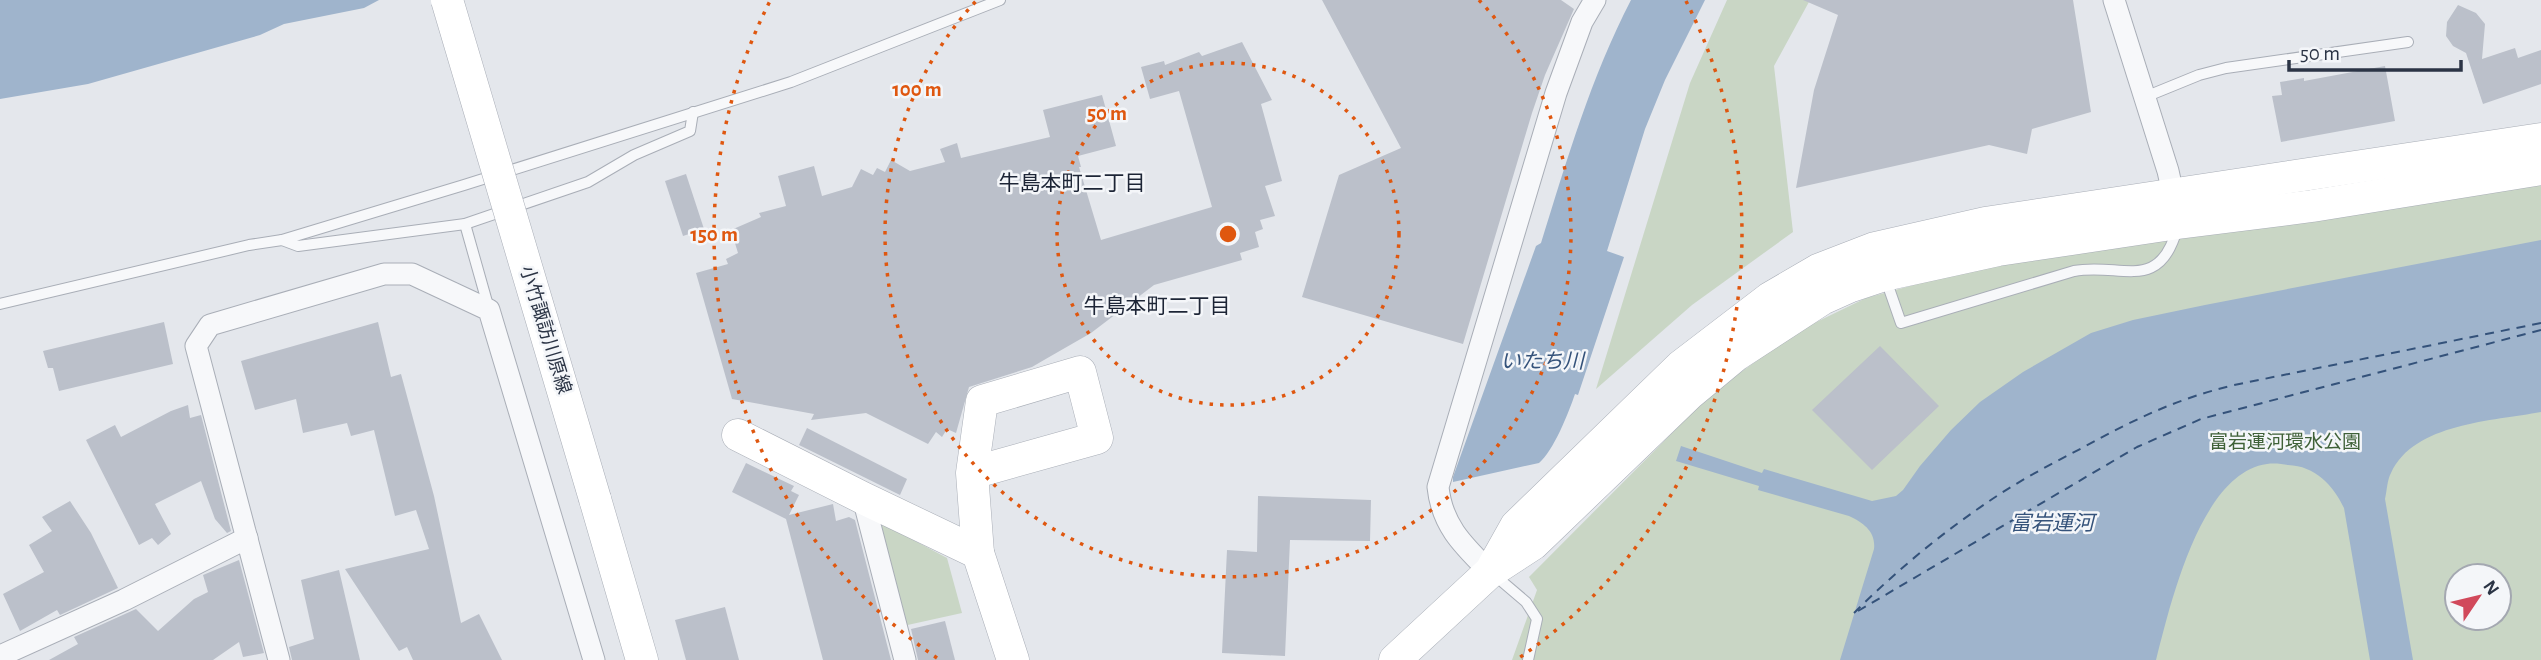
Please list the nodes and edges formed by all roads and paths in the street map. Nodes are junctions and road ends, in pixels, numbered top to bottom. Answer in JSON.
{"nodes":[{"id":1,"x":447,"y":0,"type":"edge"},
{"id":2,"x":1000,"y":0,"type":"edge"},
{"id":3,"x":1595,"y":0,"type":"edge"},
{"id":4,"x":2114,"y":0,"type":"edge"},
{"id":5,"x":2409,"y":42,"type":"dead end"},
{"id":6,"x":2145,"y":97,"type":"junction"},
{"id":7,"x":693,"y":112,"type":"junction"},
{"id":8,"x":2541,"y":139,"type":"edge"},
{"id":9,"x":2541,"y":169,"type":"edge"},
{"id":10,"x":2176,"y":209,"type":"junction"},
{"id":11,"x":465,"y":224,"type":"junction"},
{"id":12,"x":282,"y":240,"type":"junction"},
{"id":13,"x":1884,"y":275,"type":"junction"},
{"id":14,"x":0,"y":304,"type":"edge"},
{"id":15,"x":489,"y":310,"type":"junction"},
{"id":16,"x":738,"y":435,"type":"dead end"},
{"id":17,"x":972,"y":473,"type":"dead end"},
{"id":18,"x":863,"y":498,"type":"junction"},
{"id":19,"x":247,"y":538,"type":"junction"},
{"id":20,"x":978,"y":553,"type":"junction"},
{"id":21,"x":1477,"y":584,"type":"junction"},
{"id":22,"x":0,"y":656,"type":"edge"},
{"id":23,"x":586,"y":657,"type":"edge"},
{"id":24,"x":279,"y":660,"type":"edge"},
{"id":25,"x":642,"y":660,"type":"edge"},
{"id":26,"x":905,"y":660,"type":"edge"},
{"id":27,"x":1013,"y":660,"type":"edge"},
{"id":28,"x":1395,"y":660,"type":"edge"},
{"id":29,"x":1528,"y":660,"type":"edge"}],
"edges":[{"from":1,"to":25,"type":"street","name":"小竹諏訪川原線","bridge":true},
{"from":2,"to":7,"type":"lane"},
{"from":3,"to":21,"type":"street"},
{"from":4,"to":6,"type":"street"},
{"from":5,"to":6,"type":"lane"},
{"from":6,"to":10,"type":"street"},
{"from":7,"to":11,"type":"lane"},
{"from":7,"to":12,"type":"lane"},
{"from":8,"to":10,"type":"street"},
{"from":9,"to":10,"type":"street"},
{"from":10,"to":13,"type":"street"},
{"from":10,"to":13,"type":"lane"},
{"from":10,"to":21,"type":"street"},
{"from":11,"to":12,"type":"lane"},
{"from":11,"to":15,"type":"lane"},
{"from":12,"to":14,"type":"lane"},
{"from":13,"to":21,"type":"street"},
{"from":15,"to":19,"type":"street"},
{"from":15,"to":23,"type":"street"},
{"from":16,"to":18,"type":"street"},
{"from":17,"to":20,"type":"street"},
{"from":18,"to":20,"type":"street"},
{"from":18,"to":26,"type":"street"},
{"from":19,"to":22,"type":"street"},
{"from":19,"to":24,"type":"street"},
{"from":20,"to":27,"type":"street"},
{"from":21,"to":28,"type":"street"},
{"from":21,"to":29,"type":"lane"}]}
